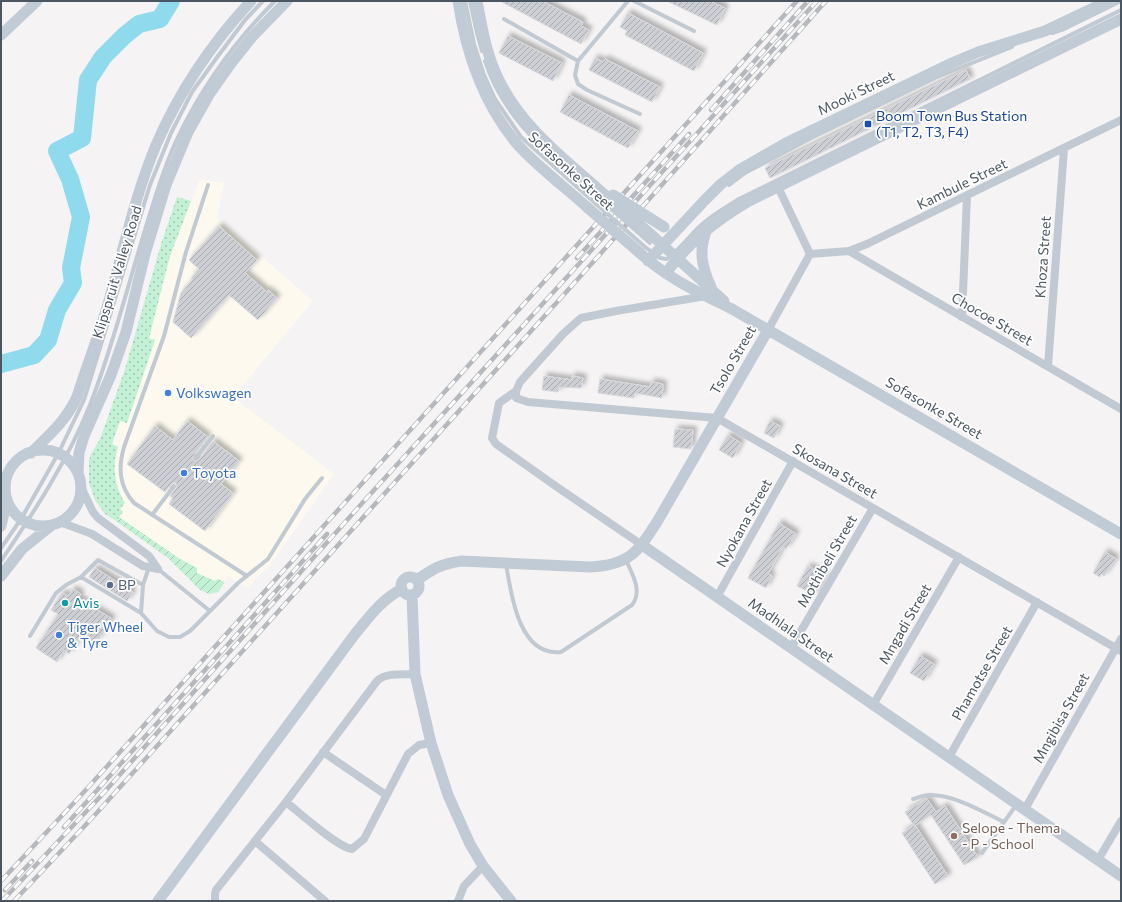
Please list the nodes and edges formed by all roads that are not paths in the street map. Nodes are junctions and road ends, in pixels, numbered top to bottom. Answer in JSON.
{"nodes":[{"id":1,"x":37,"y":1,"type":"edge"},
{"id":2,"x":251,"y":1,"type":"edge"},
{"id":3,"x":263,"y":1,"type":"edge"},
{"id":4,"x":275,"y":1,"type":"edge"},
{"id":5,"x":286,"y":1,"type":"edge"},
{"id":6,"x":458,"y":1,"type":"edge"},
{"id":7,"x":465,"y":1,"type":"edge"},
{"id":8,"x":470,"y":1,"type":"edge"},
{"id":9,"x":477,"y":1,"type":"edge"},
{"id":10,"x":628,"y":1,"type":"edge"},
{"id":11,"x":634,"y":1,"type":"edge"},
{"id":12,"x":1108,"y":1,"type":"edge"},
{"id":13,"x":1121,"y":1,"type":"edge"},
{"id":14,"x":1121,"y":10,"type":"edge"},
{"id":15,"x":504,"y":19,"type":"dead end"},
{"id":16,"x":1121,"y":19,"type":"edge"},
{"id":17,"x":694,"y":32,"type":"dead end"},
{"id":18,"x":1,"y":35,"type":"edge"},
{"id":19,"x":1030,"y":41,"type":"dead end"},
{"id":20,"x":1018,"y":45,"type":"dead end"},
{"id":21,"x":578,"y":61,"type":"junction"},
{"id":22,"x":640,"y":114,"type":"dead end"},
{"id":23,"x":1121,"y":120,"type":"edge"},
{"id":24,"x":1064,"y":149,"type":"junction"},
{"id":25,"x":208,"y":186,"type":"dead end"},
{"id":26,"x":778,"y":187,"type":"junction"},
{"id":27,"x":606,"y":196,"type":"junction"},
{"id":28,"x":967,"y":196,"type":"junction"},
{"id":29,"x":591,"y":205,"type":"junction"},
{"id":30,"x":707,"y":229,"type":"junction"},
{"id":31,"x":676,"y":234,"type":"junction"},
{"id":32,"x":657,"y":250,"type":"junction"},
{"id":33,"x":849,"y":251,"type":"junction"},
{"id":34,"x":810,"y":254,"type":"junction"},
{"id":35,"x":666,"y":273,"type":"junction"},
{"id":36,"x":709,"y":293,"type":"junction"},
{"id":37,"x":962,"y":317,"type":"junction"},
{"id":38,"x":768,"y":330,"type":"junction"},
{"id":39,"x":1048,"y":366,"type":"junction"},
{"id":40,"x":516,"y":391,"type":"junction"},
{"id":41,"x":1121,"y":409,"type":"edge"},
{"id":42,"x":717,"y":418,"type":"junction"},
{"id":43,"x":213,"y":436,"type":"dead end"},
{"id":44,"x":31,"y":453,"type":"junction"},
{"id":45,"x":62,"y":456,"type":"junction"},
{"id":46,"x":196,"y":458,"type":"dead end"},
{"id":47,"x":793,"y":461,"type":"junction"},
{"id":48,"x":78,"y":473,"type":"junction"},
{"id":49,"x":322,"y":478,"type":"dead end"},
{"id":50,"x":174,"y":486,"type":"dead end"},
{"id":51,"x":81,"y":488,"type":"junction"},
{"id":52,"x":7,"y":499,"type":"junction"},
{"id":53,"x":873,"y":508,"type":"junction"},
{"id":54,"x":152,"y":515,"type":"junction"},
{"id":55,"x":24,"y":521,"type":"junction"},
{"id":56,"x":56,"y":524,"type":"junction"},
{"id":57,"x":1,"y":526,"type":"edge"},
{"id":58,"x":1121,"y":534,"type":"edge"},
{"id":59,"x":642,"y":545,"type":"junction"},
{"id":60,"x":1,"y":548,"type":"edge"},
{"id":61,"x":958,"y":557,"type":"junction"},
{"id":62,"x":626,"y":559,"type":"junction"},
{"id":63,"x":1,"y":561,"type":"edge"},
{"id":64,"x":506,"y":563,"type":"junction"},
{"id":65,"x":153,"y":566,"type":"junction"},
{"id":66,"x":1,"y":576,"type":"edge"},
{"id":67,"x":247,"y":576,"type":"junction"},
{"id":68,"x":81,"y":577,"type":"junction"},
{"id":69,"x":143,"y":585,"type":"junction"},
{"id":70,"x":407,"y":592,"type":"junction"},
{"id":71,"x":718,"y":597,"type":"junction"},
{"id":72,"x":1037,"y":602,"type":"junction"},
{"id":73,"x":210,"y":611,"type":"junction"},
{"id":74,"x":141,"y":613,"type":"junction"},
{"id":75,"x":30,"y":636,"type":"dead end"},
{"id":76,"x":1121,"y":639,"type":"edge"},
{"id":77,"x":791,"y":648,"type":"junction"},
{"id":78,"x":1118,"y":649,"type":"edge"},
{"id":79,"x":415,"y":674,"type":"junction"},
{"id":80,"x":873,"y":705,"type":"junction"},
{"id":81,"x":430,"y":743,"type":"junction"},
{"id":82,"x":323,"y":752,"type":"junction"},
{"id":83,"x":949,"y":757,"type":"junction"},
{"id":84,"x":386,"y":795,"type":"junction"},
{"id":85,"x":912,"y":799,"type":"dead end"},
{"id":86,"x":286,"y":802,"type":"junction"},
{"id":87,"x":1021,"y":807,"type":"junction"},
{"id":88,"x":1121,"y":821,"type":"edge"},
{"id":89,"x":1004,"y":822,"type":"junction"},
{"id":90,"x":255,"y":841,"type":"junction"},
{"id":91,"x":982,"y":853,"type":"dead end"},
{"id":92,"x":1098,"y":860,"type":"junction"},
{"id":93,"x":482,"y":866,"type":"junction"},
{"id":94,"x":1121,"y":876,"type":"edge"},
{"id":95,"x":158,"y":901,"type":"edge"},
{"id":96,"x":215,"y":901,"type":"edge"},
{"id":97,"x":325,"y":901,"type":"edge"},
{"id":98,"x":458,"y":901,"type":"edge"},
{"id":99,"x":511,"y":901,"type":"edge"}],
"edges":[{"from":1,"to":18,"type":"main road"},
{"from":2,"to":44,"type":"main road","name":"Klipspruit Valley Road"},
{"from":3,"to":45,"type":"lane","name":"Klipspruit Valley Road"},
{"from":4,"to":45,"type":"lane","name":"Klipspruit Valley Road"},
{"from":5,"to":48,"type":"main road","name":"Klipspruit Valley Road"},
{"from":6,"to":29,"type":"main road","name":"Sofasonke Street"},
{"from":7,"to":29,"type":"lane"},
{"from":8,"to":27,"type":"lane"},
{"from":9,"to":27,"type":"main road","name":"Sofasonke Street"},
{"from":10,"to":21,"type":"lane"},
{"from":11,"to":17,"type":"lane"},
{"from":12,"to":31,"type":"main road","name":"Mooki Street"},
{"from":13,"to":19,"type":"lane"},
{"from":14,"to":32,"type":"lane","name":"Mooki Street"},
{"from":15,"to":21,"type":"lane"},
{"from":16,"to":26,"type":"main road","name":"Mooki Street"},
{"from":20,"to":31,"type":"lane","name":"Mooki Street"},
{"from":21,"to":22,"type":"lane"},
{"from":23,"to":24,"type":"street","name":"Kambule Street"},
{"from":24,"to":28,"type":"street","name":"Kambule Street"},
{"from":24,"to":39,"type":"street","name":"Khoza Street"},
{"from":25,"to":54,"type":"lane"},
{"from":26,"to":30,"type":"main road","name":"Mooki Street"},
{"from":26,"to":34,"type":"street"},
{"from":27,"to":31,"type":"main road","bridge":true},
{"from":27,"to":32,"type":"main road","name":"Sofasonke Street","bridge":true},
{"from":28,"to":33,"type":"street","name":"Kambule Street"},
{"from":28,"to":37,"type":"street"},
{"from":29,"to":32,"type":"main road","name":"Sofasonke Street","bridge":true},
{"from":30,"to":32,"type":"main road","name":"Mooki Street"},
{"from":30,"to":36,"type":"main road"},
{"from":31,"to":32,"type":"main road","name":"Mooki Street"},
{"from":32,"to":35,"type":"main road","name":"Mooki Street"},
{"from":32,"to":35,"type":"main road","name":"Sofasonke Street"},
{"from":32,"to":36,"type":"main road","name":"Sofasonke Street"},
{"from":33,"to":34,"type":"street","name":"Kambule Street"},
{"from":33,"to":37,"type":"street","name":"Chocoe Street"},
{"from":34,"to":38,"type":"street","name":"Tsolo Street"},
{"from":35,"to":36,"type":"main road","name":"Sofasonke Street"},
{"from":36,"to":38,"type":"main road","name":"Sofasonke Street"},
{"from":36,"to":40,"type":"street"},
{"from":37,"to":39,"type":"street","name":"Chocoe Street"},
{"from":38,"to":42,"type":"main road","name":"Tsolo Street"},
{"from":38,"to":58,"type":"main road","name":"Sofasonke Street"},
{"from":39,"to":41,"type":"street","name":"Chocoe Street"},
{"from":40,"to":42,"type":"street","name":"Skosana Street"},
{"from":40,"to":59,"type":"street","name":"Madhlala Street"},
{"from":42,"to":47,"type":"street","name":"Skosana Street"},
{"from":42,"to":59,"type":"main road","name":"Tsolo Street"},
{"from":43,"to":46,"type":"lane"},
{"from":44,"to":45,"type":"main road"},
{"from":44,"to":52,"type":"main road"},
{"from":45,"to":48,"type":"main road"},
{"from":45,"to":55,"type":"lane","name":"Klipspruit Valley Road"},
{"from":45,"to":55,"type":"lane","name":"Klipspruit Valley Road"},
{"from":47,"to":53,"type":"street","name":"Skosana Street"},
{"from":47,"to":71,"type":"street","name":"Nyokana Street"},
{"from":48,"to":51,"type":"main road"},
{"from":49,"to":67,"type":"lane"},
{"from":50,"to":54,"type":"lane"},
{"from":51,"to":56,"type":"main road"},
{"from":51,"to":65,"type":"street"},
{"from":52,"to":55,"type":"main road"},
{"from":52,"to":57,"type":"main road"},
{"from":53,"to":61,"type":"street","name":"Skosana Street"},
{"from":53,"to":77,"type":"street","name":"Mothibeli Street"},
{"from":54,"to":67,"type":"lane"},
{"from":55,"to":56,"type":"main road"},
{"from":55,"to":60,"type":"lane","name":"Klipspruit Valley Road"},
{"from":55,"to":63,"type":"lane","name":"Klipspruit Valley Road"},
{"from":56,"to":65,"type":"street"},
{"from":56,"to":66,"type":"main road"},
{"from":59,"to":62,"type":"main road","name":"Tsolo Street"},
{"from":59,"to":71,"type":"main road","name":"Madhlala Street"},
{"from":61,"to":72,"type":"street","name":"Skosana Street"},
{"from":61,"to":80,"type":"street","name":"Mngadi Street"},
{"from":62,"to":64,"type":"main road"},
{"from":62,"to":64,"type":"lane"},
{"from":64,"to":70,"type":"main road"},
{"from":65,"to":69,"type":"lane"},
{"from":65,"to":73,"type":"lane"},
{"from":67,"to":73,"type":"lane"},
{"from":68,"to":69,"type":"lane"},
{"from":68,"to":74,"type":"lane"},
{"from":68,"to":75,"type":"lane"},
{"from":69,"to":74,"type":"lane"},
{"from":70,"to":79,"type":"main road"},
{"from":70,"to":95,"type":"main road"},
{"from":71,"to":77,"type":"main road","name":"Madhlala Street"},
{"from":72,"to":78,"type":"street","name":"Skosana Street"},
{"from":72,"to":83,"type":"street","name":"Phamotse Street"},
{"from":73,"to":74,"type":"lane"},
{"from":76,"to":78,"type":"street","name":"Mngibisa Street"},
{"from":77,"to":80,"type":"main road","name":"Madhlala Street"},
{"from":78,"to":87,"type":"street","name":"Mngibisa Street"},
{"from":79,"to":81,"type":"main road"},
{"from":79,"to":82,"type":"street"},
{"from":80,"to":83,"type":"main road","name":"Madhlala Street"},
{"from":81,"to":84,"type":"street"},
{"from":81,"to":93,"type":"main road"},
{"from":82,"to":84,"type":"street"},
{"from":82,"to":86,"type":"street"},
{"from":83,"to":87,"type":"main road","name":"Madhlala Street"},
{"from":84,"to":86,"type":"street"},
{"from":85,"to":89,"type":"lane"},
{"from":86,"to":90,"type":"street"},
{"from":87,"to":89,"type":"lane"},
{"from":87,"to":92,"type":"main road","name":"Madhlala Street"},
{"from":88,"to":92,"type":"street"},
{"from":89,"to":91,"type":"lane"},
{"from":90,"to":96,"type":"street"},
{"from":90,"to":97,"type":"street"},
{"from":92,"to":94,"type":"main road","name":"Madhlala Street"},
{"from":93,"to":98,"type":"street"},
{"from":93,"to":99,"type":"main road"}]}
